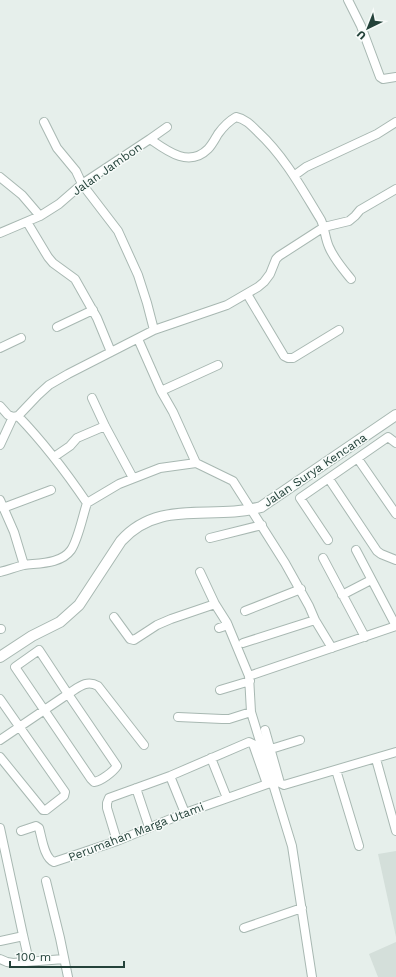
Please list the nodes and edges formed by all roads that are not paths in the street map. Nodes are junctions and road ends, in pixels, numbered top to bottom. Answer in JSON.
{"nodes":[{"id":1,"x":348,"y":0,"type":"edge"},
{"id":2,"x":396,"y":77,"type":"edge"},
{"id":3,"x":44,"y":122,"type":"dead end"},
{"id":4,"x":396,"y":122,"type":"edge"},
{"id":5,"x":167,"y":127,"type":"dead end"},
{"id":6,"x":150,"y":139,"type":"junction"},
{"id":7,"x":295,"y":175,"type":"junction"},
{"id":8,"x":0,"y":177,"type":"edge"},
{"id":9,"x":82,"y":184,"type":"junction"},
{"id":10,"x":396,"y":189,"type":"edge"},
{"id":11,"x":40,"y":216,"type":"junction"},
{"id":12,"x":27,"y":222,"type":"junction"},
{"id":13,"x":324,"y":227,"type":"junction"},
{"id":14,"x":0,"y":233,"type":"edge"},
{"id":15,"x":351,"y":279,"type":"dead end"},
{"id":16,"x":247,"y":294,"type":"junction"},
{"id":17,"x":93,"y":310,"type":"junction"},
{"id":18,"x":57,"y":327,"type":"dead end"},
{"id":19,"x":154,"y":330,"type":"junction"},
{"id":20,"x":339,"y":330,"type":"dead end"},
{"id":21,"x":21,"y":338,"type":"dead end"},
{"id":22,"x":138,"y":339,"type":"junction"},
{"id":23,"x":0,"y":348,"type":"edge"},
{"id":24,"x":111,"y":352,"type":"junction"},
{"id":25,"x":218,"y":365,"type":"dead end"},
{"id":26,"x":161,"y":391,"type":"junction"},
{"id":27,"x":92,"y":398,"type":"dead end"},
{"id":28,"x":0,"y":407,"type":"edge"},
{"id":29,"x":16,"y":416,"type":"junction"},
{"id":30,"x":395,"y":417,"type":"edge"},
{"id":31,"x":105,"y":426,"type":"junction"},
{"id":32,"x":396,"y":443,"type":"edge"},
{"id":33,"x":0,"y":445,"type":"edge"},
{"id":34,"x":54,"y":457,"type":"junction"},
{"id":35,"x":358,"y":459,"type":"junction"},
{"id":36,"x":196,"y":463,"type":"junction"},
{"id":37,"x":133,"y":478,"type":"junction"},
{"id":38,"x":329,"y":479,"type":"junction"},
{"id":39,"x":51,"y":490,"type":"dead end"},
{"id":40,"x":87,"y":503,"type":"junction"},
{"id":41,"x":1,"y":504,"type":"edge"},
{"id":42,"x":252,"y":510,"type":"junction"},
{"id":43,"x":396,"y":514,"type":"edge"},
{"id":44,"x":262,"y":525,"type":"junction"},
{"id":45,"x":210,"y":538,"type":"dead end"},
{"id":46,"x":328,"y":540,"type":"dead end"},
{"id":47,"x":356,"y":550,"type":"dead end"},
{"id":48,"x":323,"y":558,"type":"dead end"},
{"id":49,"x":396,"y":560,"type":"edge"},
{"id":50,"x":24,"y":566,"type":"junction"},
{"id":51,"x":0,"y":572,"type":"edge"},
{"id":52,"x":200,"y":572,"type":"dead end"},
{"id":53,"x":371,"y":580,"type":"junction"},
{"id":54,"x":300,"y":589,"type":"junction"},
{"id":55,"x":342,"y":595,"type":"junction"},
{"id":56,"x":215,"y":604,"type":"junction"},
{"id":57,"x":245,"y":611,"type":"dead end"},
{"id":58,"x":114,"y":617,"type":"dead end"},
{"id":59,"x":316,"y":620,"type":"junction"},
{"id":60,"x":228,"y":625,"type":"junction"},
{"id":61,"x":396,"y":626,"type":"edge"},
{"id":62,"x":218,"y":628,"type":"dead end"},
{"id":63,"x":365,"y":637,"type":"junction"},
{"id":64,"x":242,"y":643,"type":"dead end"},
{"id":65,"x":332,"y":648,"type":"junction"},
{"id":66,"x":0,"y":657,"type":"edge"},
{"id":67,"x":250,"y":679,"type":"junction"},
{"id":68,"x":220,"y":690,"type":"dead end"},
{"id":69,"x":68,"y":694,"type":"junction"},
{"id":70,"x":0,"y":700,"type":"edge"},
{"id":71,"x":43,"y":709,"type":"junction"},
{"id":72,"x":251,"y":712,"type":"junction"},
{"id":73,"x":178,"y":717,"type":"dead end"},
{"id":74,"x":19,"y":727,"type":"junction"},
{"id":75,"x":265,"y":730,"type":"dead end"},
{"id":76,"x":0,"y":740,"type":"edge"},
{"id":77,"x":300,"y":740,"type":"dead end"},
{"id":78,"x":144,"y":745,"type":"dead end"},
{"id":79,"x":271,"y":749,"type":"junction"},
{"id":80,"x":396,"y":752,"type":"edge"},
{"id":81,"x":0,"y":757,"type":"edge"},
{"id":82,"x":211,"y":758,"type":"junction"},
{"id":83,"x":376,"y":758,"type":"junction"},
{"id":84,"x":336,"y":770,"type":"junction"},
{"id":85,"x":170,"y":776,"type":"junction"},
{"id":86,"x":270,"y":783,"type":"junction"},
{"id":87,"x":136,"y":788,"type":"junction"},
{"id":88,"x":227,"y":798,"type":"junction"},
{"id":89,"x":185,"y":813,"type":"junction"},
{"id":90,"x":149,"y":827,"type":"junction"},
{"id":91,"x":0,"y":828,"type":"edge"},
{"id":92,"x":21,"y":831,"type":"dead end"},
{"id":93,"x":396,"y":831,"type":"edge"},
{"id":94,"x":117,"y":841,"type":"junction"},
{"id":95,"x":359,"y":846,"type":"dead end"},
{"id":96,"x":46,"y":881,"type":"dead end"},
{"id":97,"x":302,"y":908,"type":"junction"},
{"id":98,"x":244,"y":928,"type":"dead end"},
{"id":99,"x":22,"y":935,"type":"junction"},
{"id":100,"x":0,"y":941,"type":"edge"},
{"id":101,"x":28,"y":957,"type":"dead end"},
{"id":102,"x":0,"y":959,"type":"edge"},
{"id":103,"x":64,"y":959,"type":"junction"},
{"id":104,"x":68,"y":977,"type":"edge"},
{"id":105,"x":312,"y":977,"type":"edge"}],
"edges":[{"from":1,"to":2,"type":"street"},
{"from":3,"to":9,"type":"street"},
{"from":4,"to":7,"type":"street"},
{"from":5,"to":6,"type":"street"},
{"from":6,"to":7,"type":"street","name":"Jalan Jambon"},
{"from":6,"to":9,"type":"street","name":"Jalan Jambon"},
{"from":7,"to":13,"type":"street"},
{"from":8,"to":11,"type":"street"},
{"from":9,"to":11,"type":"street","name":"Jalan Jambon"},
{"from":9,"to":19,"type":"street"},
{"from":10,"to":13,"type":"street"},
{"from":11,"to":12,"type":"street","name":"Jalan Jambon"},
{"from":12,"to":14,"type":"street","name":"Jalan Jambon"},
{"from":12,"to":17,"type":"street"},
{"from":13,"to":15,"type":"street"},
{"from":13,"to":16,"type":"street"},
{"from":16,"to":19,"type":"street"},
{"from":16,"to":20,"type":"street"},
{"from":17,"to":18,"type":"street"},
{"from":17,"to":24,"type":"street"},
{"from":19,"to":22,"type":"street"},
{"from":21,"to":23,"type":"street"},
{"from":22,"to":24,"type":"street"},
{"from":22,"to":26,"type":"street"},
{"from":24,"to":29,"type":"street"},
{"from":25,"to":26,"type":"street"},
{"from":26,"to":36,"type":"street"},
{"from":27,"to":31,"type":"street"},
{"from":28,"to":29,"type":"street"},
{"from":29,"to":33,"type":"street"},
{"from":29,"to":34,"type":"street"},
{"from":30,"to":42,"type":"street","name":"Jalan Surya Kencana"},
{"from":31,"to":34,"type":"street"},
{"from":31,"to":37,"type":"street"},
{"from":32,"to":35,"type":"street"},
{"from":34,"to":40,"type":"street"},
{"from":35,"to":38,"type":"street"},
{"from":35,"to":43,"type":"street"},
{"from":36,"to":37,"type":"street"},
{"from":36,"to":42,"type":"street"},
{"from":37,"to":40,"type":"street"},
{"from":38,"to":46,"type":"street"},
{"from":38,"to":49,"type":"street"},
{"from":39,"to":41,"type":"street"},
{"from":40,"to":50,"type":"street"},
{"from":41,"to":50,"type":"street"},
{"from":42,"to":44,"type":"street"},
{"from":42,"to":66,"type":"street","name":"Jalan Surya Kencana"},
{"from":44,"to":45,"type":"street"},
{"from":44,"to":54,"type":"street"},
{"from":47,"to":53,"type":"street"},
{"from":48,"to":55,"type":"street"},
{"from":50,"to":51,"type":"street"},
{"from":52,"to":56,"type":"street"},
{"from":53,"to":55,"type":"street"},
{"from":53,"to":61,"type":"street"},
{"from":54,"to":57,"type":"street"},
{"from":54,"to":59,"type":"street"},
{"from":55,"to":63,"type":"street"},
{"from":56,"to":58,"type":"street"},
{"from":56,"to":60,"type":"street"},
{"from":59,"to":64,"type":"street"},
{"from":59,"to":65,"type":"street"},
{"from":60,"to":62,"type":"street"},
{"from":60,"to":67,"type":"street"},
{"from":61,"to":63,"type":"street"},
{"from":63,"to":65,"type":"street"},
{"from":65,"to":67,"type":"street"},
{"from":67,"to":68,"type":"street"},
{"from":67,"to":72,"type":"street"},
{"from":69,"to":71,"type":"street"},
{"from":69,"to":71,"type":"street"},
{"from":69,"to":71,"type":"street"},
{"from":69,"to":78,"type":"street"},
{"from":70,"to":74,"type":"street"},
{"from":71,"to":74,"type":"street"},
{"from":72,"to":73,"type":"street"},
{"from":72,"to":86,"type":"street"},
{"from":74,"to":76,"type":"street"},
{"from":74,"to":81,"type":"street"},
{"from":75,"to":79,"type":"street"},
{"from":77,"to":79,"type":"street"},
{"from":79,"to":84,"type":"street"},
{"from":80,"to":83,"type":"street"},
{"from":82,"to":85,"type":"street"},
{"from":82,"to":86,"type":"street"},
{"from":82,"to":88,"type":"street"},
{"from":83,"to":84,"type":"street"},
{"from":83,"to":93,"type":"street"},
{"from":84,"to":95,"type":"street"},
{"from":85,"to":87,"type":"street"},
{"from":85,"to":89,"type":"street"},
{"from":86,"to":88,"type":"street","name":"Perumahan Marga Utami"},
{"from":86,"to":97,"type":"street"},
{"from":87,"to":90,"type":"street"},
{"from":87,"to":94,"type":"street"},
{"from":88,"to":89,"type":"street","name":"Perumahan Marga Utami"},
{"from":89,"to":90,"type":"street","name":"Perumahan Marga Utami"},
{"from":90,"to":94,"type":"street","name":"Perumahan Marga Utami"},
{"from":91,"to":99,"type":"street"},
{"from":92,"to":94,"type":"street","name":"Perumahan Marga Utami"},
{"from":96,"to":103,"type":"street"},
{"from":97,"to":98,"type":"street"},
{"from":97,"to":105,"type":"street"},
{"from":99,"to":100,"type":"street"},
{"from":99,"to":101,"type":"street"},
{"from":102,"to":103,"type":"street"},
{"from":103,"to":104,"type":"street"}]}
